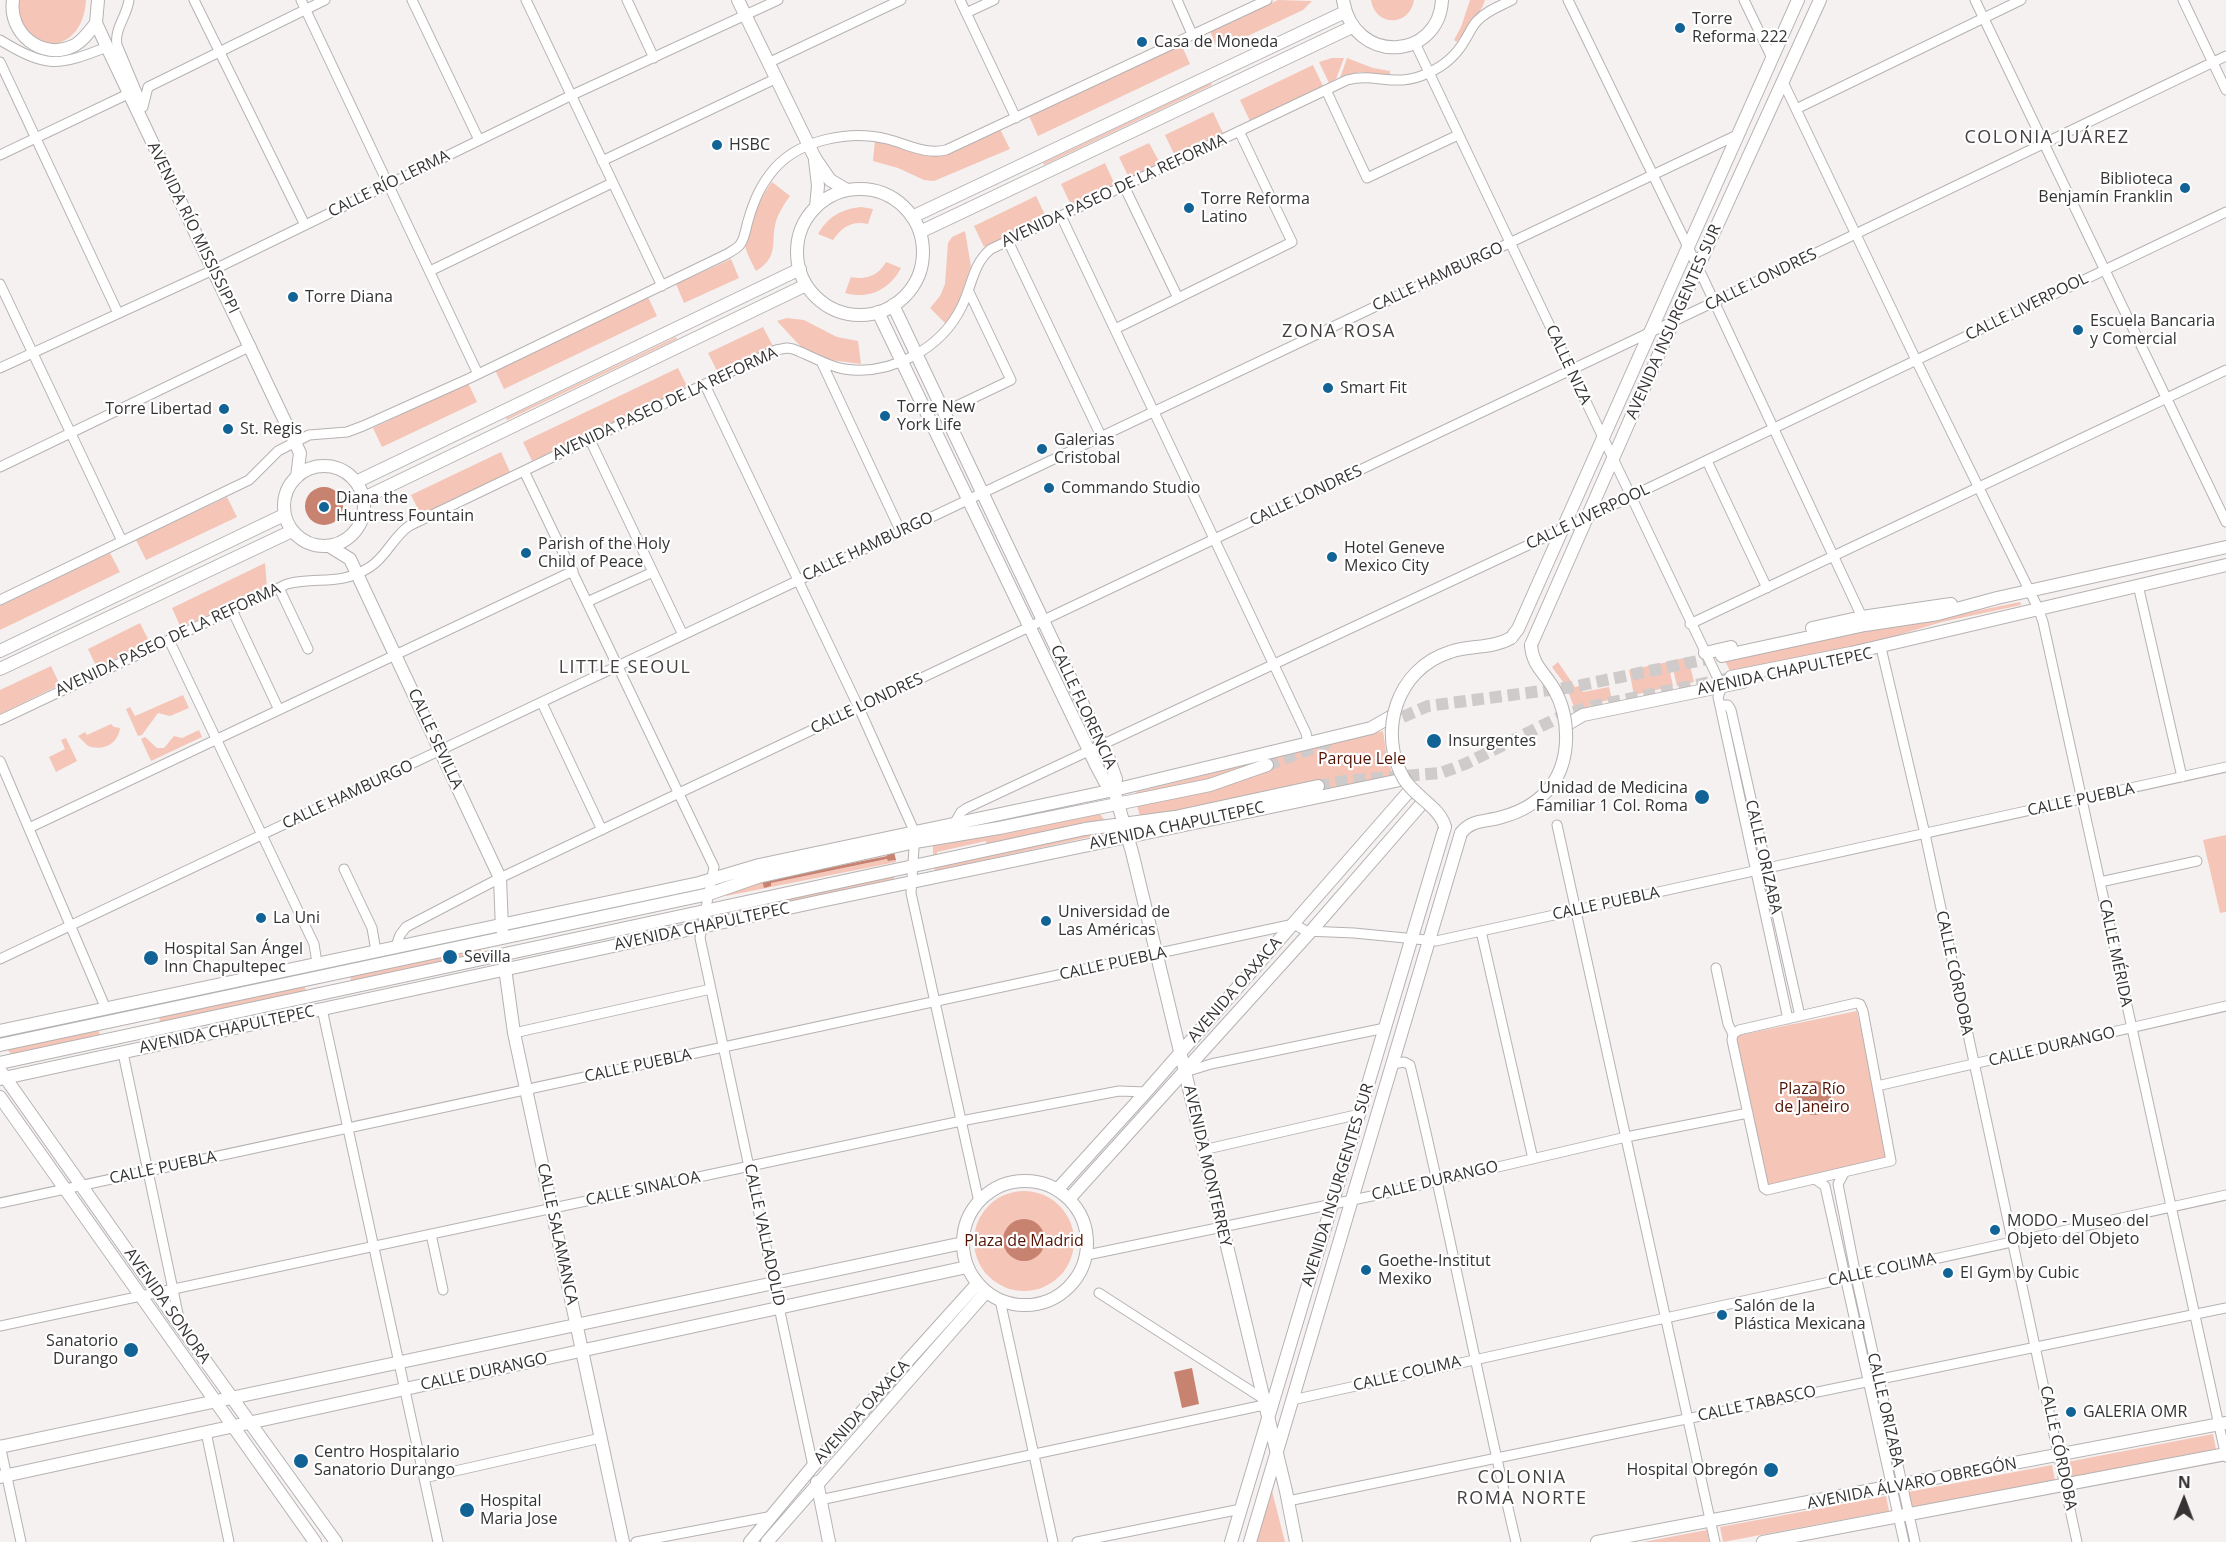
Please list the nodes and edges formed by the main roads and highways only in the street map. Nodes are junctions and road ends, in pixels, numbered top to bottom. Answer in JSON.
{"nodes":[{"id":1,"x":13,"y":0,"type":"edge"},
{"id":2,"x":98,"y":0,"type":"edge"},
{"id":3,"x":738,"y":0,"type":"edge"},
{"id":4,"x":1442,"y":0,"type":"edge"},
{"id":5,"x":1798,"y":0,"type":"edge"},
{"id":6,"x":1820,"y":0,"type":"edge"},
{"id":7,"x":1344,"y":6,"type":"edge"},
{"id":8,"x":96,"y":21,"type":"junction"},
{"id":9,"x":1352,"y":27,"type":"junction"},
{"id":10,"x":815,"y":158,"type":"junction"},
{"id":11,"x":847,"y":190,"type":"junction"},
{"id":12,"x":816,"y":207,"type":"junction"},
{"id":13,"x":912,"y":217,"type":"junction"},
{"id":14,"x":920,"y":232,"type":"junction"},
{"id":15,"x":800,"y":269,"type":"junction"},
{"id":16,"x":806,"y":285,"type":"junction"},
{"id":17,"x":893,"y":305,"type":"junction"},
{"id":18,"x":878,"y":312,"type":"junction"},
{"id":19,"x":298,"y":449,"type":"junction"},
{"id":20,"x":321,"y":466,"type":"junction"},
{"id":21,"x":297,"y":477,"type":"junction"},
{"id":22,"x":356,"y":482,"type":"junction"},
{"id":23,"x":364,"y":498,"type":"junction"},
{"id":24,"x":284,"y":515,"type":"junction"},
{"id":25,"x":292,"y":531,"type":"junction"},
{"id":26,"x":353,"y":534,"type":"junction"},
{"id":27,"x":329,"y":546,"type":"junction"},
{"id":28,"x":2226,"y":548,"type":"edge"},
{"id":29,"x":350,"y":559,"type":"junction"},
{"id":30,"x":2226,"y":565,"type":"edge"},
{"id":31,"x":1997,"y":598,"type":"junction"},
{"id":32,"x":2003,"y":615,"type":"junction"},
{"id":33,"x":0,"y":651,"type":"edge"},
{"id":34,"x":1705,"y":653,"type":"road end"},
{"id":35,"x":1722,"y":656,"type":"tunnel mouth"},
{"id":36,"x":0,"y":669,"type":"edge"},
{"id":37,"x":1723,"y":692,"type":"junction"},
{"id":38,"x":1387,"y":719,"type":"junction"},
{"id":39,"x":1566,"y":725,"type":"junction"},
{"id":40,"x":1267,"y":765,"type":"tunnel mouth"},
{"id":41,"x":1318,"y":786,"type":"tunnel mouth"},
{"id":42,"x":1404,"y":787,"type":"junction"},
{"id":43,"x":1114,"y":790,"type":"junction"},
{"id":44,"x":1119,"y":805,"type":"junction"},
{"id":45,"x":1421,"y":805,"type":"junction"},
{"id":46,"x":1034,"y":807,"type":"junction"},
{"id":47,"x":1125,"y":824,"type":"junction"},
{"id":48,"x":999,"y":828,"type":"junction"},
{"id":49,"x":1128,"y":836,"type":"junction"},
{"id":50,"x":915,"y":837,"type":"junction"},
{"id":51,"x":833,"y":855,"type":"junction"},
{"id":52,"x":502,"y":924,"type":"junction"},
{"id":53,"x":445,"y":936,"type":"junction"},
{"id":54,"x":503,"y":937,"type":"junction"},
{"id":55,"x":477,"y":943,"type":"junction"},
{"id":56,"x":504,"y":953,"type":"junction"},
{"id":57,"x":504,"y":970,"type":"junction"},
{"id":58,"x":172,"y":994,"type":"junction"},
{"id":59,"x":134,"y":1016,"type":"junction"},
{"id":60,"x":173,"y":1025,"type":"junction"},
{"id":61,"x":224,"y":1030,"type":"junction"},
{"id":62,"x":0,"y":1031,"type":"edge"},
{"id":63,"x":0,"y":1045,"type":"edge"},
{"id":64,"x":1180,"y":1053,"type":"junction"},
{"id":65,"x":0,"y":1063,"type":"edge"},
{"id":66,"x":1185,"y":1072,"type":"junction"},
{"id":67,"x":2,"y":1075,"type":"edge"},
{"id":68,"x":0,"y":1096,"type":"edge"},
{"id":69,"x":1057,"y":1190,"type":"junction"},
{"id":70,"x":1069,"y":1199,"type":"junction"},
{"id":71,"x":963,"y":1243,"type":"junction"},
{"id":72,"x":967,"y":1267,"type":"junction"},
{"id":73,"x":982,"y":1288,"type":"junction"},
{"id":74,"x":577,"y":1325,"type":"junction"},
{"id":75,"x":197,"y":1348,"type":"junction"},
{"id":76,"x":582,"y":1351,"type":"junction"},
{"id":77,"x":183,"y":1355,"type":"junction"},
{"id":78,"x":231,"y":1398,"type":"junction"},
{"id":79,"x":216,"y":1401,"type":"junction"},
{"id":80,"x":1268,"y":1420,"type":"junction"},
{"id":81,"x":250,"y":1423,"type":"junction"},
{"id":82,"x":2222,"y":1424,"type":"edge"},
{"id":83,"x":234,"y":1426,"type":"junction"},
{"id":84,"x":0,"y":1446,"type":"edge"},
{"id":85,"x":1276,"y":1453,"type":"junction"},
{"id":86,"x":2226,"y":1455,"type":"edge"},
{"id":87,"x":813,"y":1466,"type":"junction"},
{"id":88,"x":3,"y":1476,"type":"edge"},
{"id":89,"x":818,"y":1485,"type":"junction"},
{"id":90,"x":325,"y":1526,"type":"junction"},
{"id":91,"x":312,"y":1539,"type":"edge"},
{"id":92,"x":336,"y":1542,"type":"edge"},
{"id":93,"x":623,"y":1542,"type":"edge"},
{"id":94,"x":750,"y":1542,"type":"edge"},
{"id":95,"x":767,"y":1542,"type":"edge"},
{"id":96,"x":829,"y":1542,"type":"edge"},
{"id":97,"x":1231,"y":1542,"type":"edge"},
{"id":98,"x":1250,"y":1542,"type":"edge"},
{"id":99,"x":1296,"y":1542,"type":"edge"},
{"id":100,"x":1597,"y":1542,"type":"edge"},
{"id":101,"x":1763,"y":1542,"type":"edge"}],
"edges":[{"from":1,"to":8,"type":"main road"},
{"from":2,"to":8,"type":"main road","name":"AVENIDA RÍO MISSISSIPPI"},
{"from":3,"to":10,"type":"main road"},
{"from":4,"to":9,"type":"main road"},
{"from":5,"to":38,"type":"main road","name":"AVENIDA INSURGENTES SUR","bridge":true},
{"from":6,"to":39,"type":"main road","name":"AVENIDA INSURGENTES SUR","bridge":true},
{"from":7,"to":9,"type":"main road"},
{"from":7,"to":13,"type":"main road"},
{"from":8,"to":19,"type":"main road","name":"AVENIDA RÍO MISSISSIPPI"},
{"from":9,"to":14,"type":"main road"},
{"from":10,"to":11,"type":"main road"},
{"from":10,"to":12,"type":"main road"},
{"from":11,"to":12,"type":"main road"},
{"from":11,"to":13,"type":"main road"},
{"from":12,"to":15,"type":"main road"},
{"from":13,"to":14,"type":"main road"},
{"from":14,"to":17,"type":"main road"},
{"from":15,"to":16,"type":"main road"},
{"from":15,"to":22,"type":"main road"},
{"from":16,"to":18,"type":"main road"},
{"from":16,"to":23,"type":"main road"},
{"from":17,"to":18,"type":"main road"},
{"from":17,"to":43,"type":"main road","name":"CALLE FLORENCIA"},
{"from":18,"to":43,"type":"main road","name":"CALLE FLORENCIA"},
{"from":19,"to":20,"type":"main road"},
{"from":19,"to":21,"type":"main road"},
{"from":20,"to":21,"type":"main road"},
{"from":20,"to":22,"type":"main road"},
{"from":21,"to":24,"type":"main road"},
{"from":22,"to":23,"type":"main road"},
{"from":23,"to":26,"type":"main road"},
{"from":24,"to":25,"type":"main road"},
{"from":24,"to":33,"type":"main road"},
{"from":25,"to":27,"type":"main road"},
{"from":25,"to":36,"type":"main road"},
{"from":26,"to":27,"type":"main road"},
{"from":26,"to":29,"type":"main road"},
{"from":27,"to":29,"type":"main road"},
{"from":28,"to":31,"type":"main road","name":"AVENIDA CHAPULTEPEC"},
{"from":29,"to":52,"type":"main road","name":"CALLE SEVILLA"},
{"from":30,"to":32,"type":"main road","name":"AVENIDA CHAPULTEPEC"},
{"from":31,"to":34,"type":"main road","name":"AVENIDA CHAPULTEPEC"},
{"from":31,"to":35,"type":"main road","name":"AVENIDA CHAPULTEPEC"},
{"from":32,"to":37,"type":"main road","name":"AVENIDA CHAPULTEPEC"},
{"from":32,"to":37,"type":"main road","name":"AVENIDA CHAPULTEPEC"},
{"from":37,"to":39,"type":"main road","name":"AVENIDA CHAPULTEPEC"},
{"from":38,"to":42,"type":"main road","bridge":true},
{"from":38,"to":43,"type":"main road","name":"AVENIDA CHAPULTEPEC"},
{"from":39,"to":85,"type":"main road","name":"AVENIDA INSURGENTES SUR","bridge":true},
{"from":40,"to":44,"type":"main road","name":"AVENIDA CHAPULTEPEC"},
{"from":41,"to":47,"type":"main road","name":"AVENIDA CHAPULTEPEC"},
{"from":42,"to":45,"type":"main road","bridge":true},
{"from":42,"to":49,"type":"main road","name":"AVENIDA CHAPULTEPEC"},
{"from":42,"to":64,"type":"main road","name":"AVENIDA OAXACA"},
{"from":43,"to":44,"type":"main road","name":"AVENIDA MONTERREY"},
{"from":43,"to":46,"type":"main road","name":"AVENIDA CHAPULTEPEC"},
{"from":44,"to":47,"type":"main road","name":"AVENIDA MONTERREY"},
{"from":44,"to":48,"type":"main road","name":"AVENIDA CHAPULTEPEC"},
{"from":45,"to":66,"type":"main road","name":"AVENIDA OAXACA"},
{"from":45,"to":80,"type":"main road","name":"AVENIDA INSURGENTES SUR","bridge":true},
{"from":46,"to":48,"type":"main road"},
{"from":46,"to":50,"type":"main road","name":"AVENIDA CHAPULTEPEC"},
{"from":47,"to":49,"type":"main road","name":"AVENIDA MONTERREY"},
{"from":47,"to":56,"type":"main road","name":"AVENIDA CHAPULTEPEC"},
{"from":48,"to":50,"type":"main road","name":"AVENIDA CHAPULTEPEC"},
{"from":49,"to":57,"type":"main road","name":"AVENIDA CHAPULTEPEC"},
{"from":49,"to":64,"type":"main road","name":"AVENIDA MONTERREY"},
{"from":50,"to":51,"type":"main road","name":"AVENIDA CHAPULTEPEC"},
{"from":51,"to":52,"type":"main road","name":"AVENIDA CHAPULTEPEC"},
{"from":51,"to":54,"type":"main road","name":"AVENIDA CHAPULTEPEC"},
{"from":52,"to":53,"type":"main road","name":"AVENIDA CHAPULTEPEC"},
{"from":52,"to":54,"type":"main road","name":"CALLE SALAMANCA"},
{"from":53,"to":55,"type":"main road"},
{"from":53,"to":58,"type":"main road","name":"AVENIDA CHAPULTEPEC"},
{"from":54,"to":55,"type":"main road","name":"AVENIDA CHAPULTEPEC"},
{"from":54,"to":56,"type":"main road","name":"CALLE SALAMANCA"},
{"from":55,"to":59,"type":"main road","name":"AVENIDA CHAPULTEPEC"},
{"from":56,"to":57,"type":"main road","name":"CALLE SALAMANCA"},
{"from":56,"to":60,"type":"main road","name":"AVENIDA CHAPULTEPEC"},
{"from":57,"to":61,"type":"main road","name":"AVENIDA CHAPULTEPEC"},
{"from":57,"to":74,"type":"main road","name":"CALLE SALAMANCA"},
{"from":58,"to":59,"type":"main road"},
{"from":58,"to":62,"type":"main road","name":"AVENIDA CHAPULTEPEC"},
{"from":59,"to":63,"type":"main road","name":"AVENIDA CHAPULTEPEC"},
{"from":60,"to":61,"type":"main road"},
{"from":60,"to":65,"type":"main road","name":"AVENIDA CHAPULTEPEC"},
{"from":61,"to":67,"type":"main road","name":"AVENIDA CHAPULTEPEC"},
{"from":64,"to":66,"type":"main road","name":"AVENIDA MONTERREY"},
{"from":64,"to":69,"type":"main road","name":"AVENIDA OAXACA"},
{"from":66,"to":70,"type":"main road","name":"AVENIDA OAXACA"},
{"from":66,"to":80,"type":"main road","name":"AVENIDA MONTERREY"},
{"from":67,"to":75,"type":"main road","name":"AVENIDA SONORA"},
{"from":68,"to":77,"type":"main road","name":"AVENIDA SONORA"},
{"from":69,"to":70,"type":"main road"},
{"from":69,"to":71,"type":"main road"},
{"from":70,"to":73,"type":"main road"},
{"from":71,"to":72,"type":"main road"},
{"from":71,"to":74,"type":"main road","name":"CALLE DURANGO"},
{"from":72,"to":73,"type":"main road"},
{"from":72,"to":76,"type":"main road","name":"CALLE DURANGO"},
{"from":73,"to":87,"type":"main road","name":"AVENIDA OAXACA"},
{"from":73,"to":89,"type":"main road","name":"AVENIDA OAXACA"},
{"from":74,"to":76,"type":"main road","name":"CALLE SALAMANCA"},
{"from":74,"to":78,"type":"main road","name":"CALLE DURANGO"},
{"from":75,"to":77,"type":"main road"},
{"from":75,"to":78,"type":"main road","name":"AVENIDA SONORA"},
{"from":76,"to":81,"type":"main road","name":"CALLE DURANGO"},
{"from":76,"to":93,"type":"main road","name":"CALLE SALAMANCA"},
{"from":77,"to":79,"type":"main road","name":"AVENIDA SONORA"},
{"from":78,"to":79,"type":"main road","name":"CALLE DURANGO"},
{"from":78,"to":81,"type":"main road","name":"AVENIDA SONORA"},
{"from":79,"to":83,"type":"main road","name":"AVENIDA SONORA"},
{"from":79,"to":84,"type":"main road","name":"CALLE DURANGO"},
{"from":80,"to":85,"type":"main road","name":"AVENIDA MONTERREY"},
{"from":80,"to":97,"type":"main road","name":"AVENIDA INSURGENTES SUR"},
{"from":81,"to":83,"type":"main road","name":"CALLE DURANGO"},
{"from":81,"to":90,"type":"main road","name":"AVENIDA SONORA"},
{"from":82,"to":100,"type":"main road","name":"AVENIDA ÁLVARO OBREGÓN"},
{"from":83,"to":88,"type":"main road","name":"CALLE DURANGO"},
{"from":83,"to":91,"type":"main road","name":"AVENIDA SONORA"},
{"from":85,"to":98,"type":"main road","name":"AVENIDA INSURGENTES SUR"},
{"from":85,"to":99,"type":"main road","name":"AVENIDA MONTERREY"},
{"from":86,"to":101,"type":"main road","name":"AVENIDA ÁLVARO OBREGÓN"},
{"from":87,"to":89,"type":"main road","name":"CALLE VALLADOLID"},
{"from":87,"to":94,"type":"main road","name":"AVENIDA OAXACA"},
{"from":89,"to":95,"type":"main road","name":"AVENIDA OAXACA"},
{"from":89,"to":96,"type":"main road","name":"CALLE VALLADOLID"},
{"from":90,"to":91,"type":"main road"},
{"from":90,"to":92,"type":"main road","name":"AVENIDA SONORA"}]}
